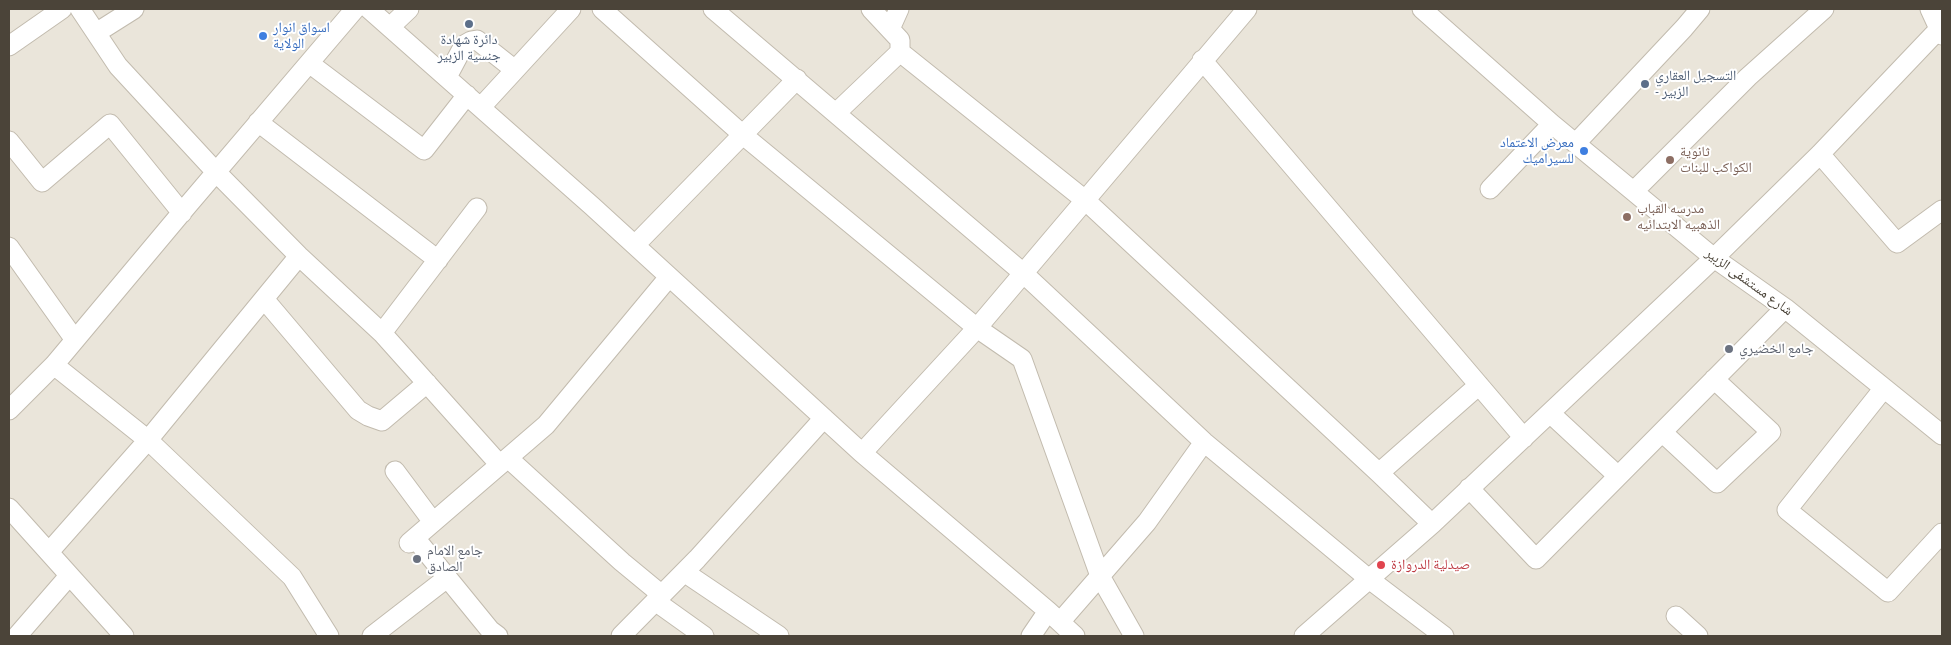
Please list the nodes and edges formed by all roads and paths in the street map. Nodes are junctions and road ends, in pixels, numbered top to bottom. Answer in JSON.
{"nodes":[{"id":1,"x":62,"y":9,"type":"edge"},
{"id":2,"x":80,"y":9,"type":"edge"},
{"id":3,"x":134,"y":9,"type":"edge"},
{"id":4,"x":355,"y":9,"type":"edge"},
{"id":5,"x":370,"y":9,"type":"edge"},
{"id":6,"x":409,"y":9,"type":"edge"},
{"id":7,"x":570,"y":9,"type":"edge"},
{"id":8,"x":602,"y":9,"type":"edge"},
{"id":9,"x":713,"y":9,"type":"edge"},
{"id":10,"x":871,"y":9,"type":"edge"},
{"id":11,"x":899,"y":9,"type":"edge"},
{"id":12,"x":1246,"y":9,"type":"edge"},
{"id":13,"x":1422,"y":9,"type":"edge"},
{"id":14,"x":1700,"y":9,"type":"edge"},
{"id":15,"x":1824,"y":9,"type":"edge"},
{"id":16,"x":1930,"y":9,"type":"edge"},
{"id":17,"x":390,"y":27,"type":"junction"},
{"id":18,"x":890,"y":29,"type":"junction"},
{"id":19,"x":1941,"y":32,"type":"edge"},
{"id":20,"x":96,"y":33,"type":"junction"},
{"id":21,"x":9,"y":46,"type":"edge"},
{"id":22,"x":900,"y":52,"type":"junction"},
{"id":23,"x":1202,"y":60,"type":"junction"},
{"id":24,"x":309,"y":63,"type":"junction"},
{"id":25,"x":515,"y":70,"type":"junction"},
{"id":26,"x":447,"y":77,"type":"junction"},
{"id":27,"x":797,"y":79,"type":"junction"},
{"id":28,"x":474,"y":101,"type":"junction"},
{"id":29,"x":836,"y":113,"type":"junction"},
{"id":30,"x":258,"y":122,"type":"junction"},
{"id":31,"x":1552,"y":124,"type":"junction"},
{"id":32,"x":743,"y":135,"type":"junction"},
{"id":33,"x":9,"y":141,"type":"edge"},
{"id":34,"x":1576,"y":143,"type":"junction"},
{"id":35,"x":1820,"y":154,"type":"junction"},
{"id":36,"x":216,"y":172,"type":"junction"},
{"id":37,"x":1490,"y":189,"type":"dead end"},
{"id":38,"x":1634,"y":191,"type":"junction"},
{"id":39,"x":1084,"y":200,"type":"junction"},
{"id":40,"x":477,"y":208,"type":"dead end"},
{"id":41,"x":1942,"y":210,"type":"edge"},
{"id":42,"x":182,"y":212,"type":"junction"},
{"id":43,"x":635,"y":245,"type":"junction"},
{"id":44,"x":9,"y":247,"type":"edge"},
{"id":45,"x":299,"y":256,"type":"junction"},
{"id":46,"x":1714,"y":258,"type":"junction"},
{"id":47,"x":438,"y":260,"type":"junction"},
{"id":48,"x":1022,"y":272,"type":"junction"},
{"id":49,"x":669,"y":277,"type":"junction"},
{"id":50,"x":264,"y":299,"type":"junction"},
{"id":51,"x":1786,"y":308,"type":"junction"},
{"id":52,"x":977,"y":328,"type":"junction"},
{"id":53,"x":382,"y":333,"type":"junction"},
{"id":54,"x":75,"y":340,"type":"junction"},
{"id":55,"x":54,"y":365,"type":"junction"},
{"id":56,"x":1714,"y":379,"type":"junction"},
{"id":57,"x":427,"y":383,"type":"junction"},
{"id":58,"x":1480,"y":385,"type":"junction"},
{"id":59,"x":1884,"y":388,"type":"junction"},
{"id":60,"x":9,"y":410,"type":"edge"},
{"id":61,"x":1550,"y":413,"type":"junction"},
{"id":62,"x":824,"y":418,"type":"junction"},
{"id":63,"x":1662,"y":432,"type":"junction"},
{"id":64,"x":1942,"y":435,"type":"edge"},
{"id":65,"x":1524,"y":438,"type":"junction"},
{"id":66,"x":148,"y":440,"type":"junction"},
{"id":67,"x":1204,"y":442,"type":"junction"},
{"id":68,"x":862,"y":453,"type":"junction"},
{"id":69,"x":504,"y":461,"type":"junction"},
{"id":70,"x":395,"y":471,"type":"dead end"},
{"id":71,"x":1379,"y":472,"type":"junction"},
{"id":72,"x":1618,"y":476,"type":"junction"},
{"id":73,"x":1469,"y":488,"type":"junction"},
{"id":74,"x":9,"y":508,"type":"edge"},
{"id":75,"x":433,"y":522,"type":"junction"},
{"id":76,"x":1432,"y":524,"type":"junction"},
{"id":77,"x":1942,"y":533,"type":"edge"},
{"id":78,"x":49,"y":552,"type":"junction"},
{"id":79,"x":684,"y":572,"type":"junction"},
{"id":80,"x":69,"y":576,"type":"junction"},
{"id":81,"x":1100,"y":576,"type":"junction"},
{"id":82,"x":448,"y":578,"type":"junction"},
{"id":83,"x":1369,"y":579,"type":"junction"},
{"id":84,"x":658,"y":598,"type":"junction"},
{"id":85,"x":1676,"y":616,"type":"dead end"},
{"id":86,"x":1054,"y":617,"type":"junction"},
{"id":87,"x":17,"y":636,"type":"edge"},
{"id":88,"x":124,"y":636,"type":"edge"},
{"id":89,"x":329,"y":636,"type":"edge"},
{"id":90,"x":372,"y":636,"type":"edge"},
{"id":91,"x":498,"y":636,"type":"edge"},
{"id":92,"x":621,"y":636,"type":"edge"},
{"id":93,"x":704,"y":636,"type":"edge"},
{"id":94,"x":779,"y":636,"type":"edge"},
{"id":95,"x":1031,"y":636,"type":"edge"},
{"id":96,"x":1075,"y":636,"type":"edge"},
{"id":97,"x":1134,"y":636,"type":"edge"},
{"id":98,"x":1304,"y":636,"type":"edge"},
{"id":99,"x":1444,"y":636,"type":"edge"},
{"id":100,"x":1698,"y":636,"type":"edge"}],
"edges":[{"from":1,"to":21,"type":"street"},
{"from":2,"to":20,"type":"street"},
{"from":3,"to":20,"type":"street"},
{"from":4,"to":24,"type":"street"},
{"from":5,"to":17,"type":"street"},
{"from":6,"to":17,"type":"street"},
{"from":7,"to":25,"type":"street"},
{"from":8,"to":32,"type":"street"},
{"from":9,"to":27,"type":"street"},
{"from":10,"to":18,"type":"street"},
{"from":11,"to":18,"type":"street"},
{"from":12,"to":23,"type":"street"},
{"from":13,"to":31,"type":"street","name":"شارع مستشفى الزبير"},
{"from":14,"to":34,"type":"street"},
{"from":15,"to":38,"type":"street"},
{"from":16,"to":19,"type":"street"},
{"from":17,"to":26,"type":"street"},
{"from":18,"to":22,"type":"street"},
{"from":19,"to":35,"type":"street"},
{"from":20,"to":36,"type":"street"},
{"from":22,"to":29,"type":"street"},
{"from":22,"to":39,"type":"street"},
{"from":23,"to":39,"type":"street"},
{"from":23,"to":58,"type":"street"},
{"from":24,"to":28,"type":"street"},
{"from":24,"to":30,"type":"street"},
{"from":25,"to":26,"type":"street"},
{"from":25,"to":28,"type":"street"},
{"from":26,"to":28,"type":"street"},
{"from":27,"to":29,"type":"street"},
{"from":27,"to":32,"type":"street"},
{"from":28,"to":43,"type":"street"},
{"from":29,"to":48,"type":"street"},
{"from":30,"to":36,"type":"street"},
{"from":30,"to":47,"type":"street"},
{"from":31,"to":34,"type":"street","name":"شارع مستشفى الزبير"},
{"from":31,"to":37,"type":"street"},
{"from":32,"to":43,"type":"street"},
{"from":32,"to":52,"type":"street"},
{"from":33,"to":42,"type":"street"},
{"from":34,"to":38,"type":"street","name":"شارع مستشفى الزبير"},
{"from":35,"to":41,"type":"street"},
{"from":35,"to":46,"type":"street"},
{"from":36,"to":42,"type":"street"},
{"from":36,"to":45,"type":"street"},
{"from":38,"to":46,"type":"street","name":"شارع مستشفى الزبير"},
{"from":39,"to":48,"type":"street"},
{"from":39,"to":71,"type":"street"},
{"from":40,"to":47,"type":"street"},
{"from":42,"to":54,"type":"street"},
{"from":43,"to":49,"type":"street"},
{"from":44,"to":54,"type":"street"},
{"from":45,"to":50,"type":"street"},
{"from":45,"to":53,"type":"street"},
{"from":46,"to":51,"type":"street","name":"شارع مستشفى الزبير"},
{"from":46,"to":61,"type":"street"},
{"from":47,"to":53,"type":"street"},
{"from":48,"to":52,"type":"street"},
{"from":48,"to":67,"type":"street"},
{"from":49,"to":62,"type":"street"},
{"from":49,"to":69,"type":"street"},
{"from":50,"to":57,"type":"street"},
{"from":50,"to":66,"type":"street"},
{"from":51,"to":56,"type":"street"},
{"from":51,"to":59,"type":"street","name":"شارع مستشفى الزبير"},
{"from":52,"to":68,"type":"street"},
{"from":52,"to":81,"type":"street"},
{"from":53,"to":57,"type":"street"},
{"from":54,"to":55,"type":"street"},
{"from":55,"to":60,"type":"street"},
{"from":55,"to":66,"type":"street"},
{"from":56,"to":63,"type":"street"},
{"from":56,"to":63,"type":"street"},
{"from":57,"to":69,"type":"street"},
{"from":58,"to":65,"type":"street"},
{"from":58,"to":71,"type":"street"},
{"from":59,"to":64,"type":"street","name":"شارع مستشفى الزبير"},
{"from":59,"to":77,"type":"street"},
{"from":61,"to":65,"type":"street"},
{"from":61,"to":72,"type":"street"},
{"from":62,"to":68,"type":"street"},
{"from":62,"to":79,"type":"street"},
{"from":63,"to":72,"type":"street"},
{"from":65,"to":73,"type":"street"},
{"from":66,"to":78,"type":"street"},
{"from":66,"to":89,"type":"street"},
{"from":67,"to":81,"type":"street"},
{"from":67,"to":83,"type":"street"},
{"from":68,"to":86,"type":"street"},
{"from":69,"to":75,"type":"street"},
{"from":69,"to":84,"type":"street"},
{"from":70,"to":75,"type":"street"},
{"from":71,"to":76,"type":"street"},
{"from":72,"to":73,"type":"street"},
{"from":73,"to":76,"type":"street"},
{"from":74,"to":78,"type":"street"},
{"from":75,"to":82,"type":"street"},
{"from":76,"to":83,"type":"street"},
{"from":78,"to":80,"type":"street"},
{"from":79,"to":84,"type":"street"},
{"from":79,"to":94,"type":"street"},
{"from":80,"to":87,"type":"street"},
{"from":80,"to":88,"type":"street"},
{"from":81,"to":86,"type":"street"},
{"from":81,"to":97,"type":"street"},
{"from":82,"to":90,"type":"street"},
{"from":82,"to":91,"type":"street"},
{"from":83,"to":98,"type":"street"},
{"from":83,"to":99,"type":"street"},
{"from":84,"to":92,"type":"street"},
{"from":84,"to":93,"type":"street"},
{"from":85,"to":100,"type":"street"},
{"from":86,"to":95,"type":"street"},
{"from":86,"to":96,"type":"street"}]}
